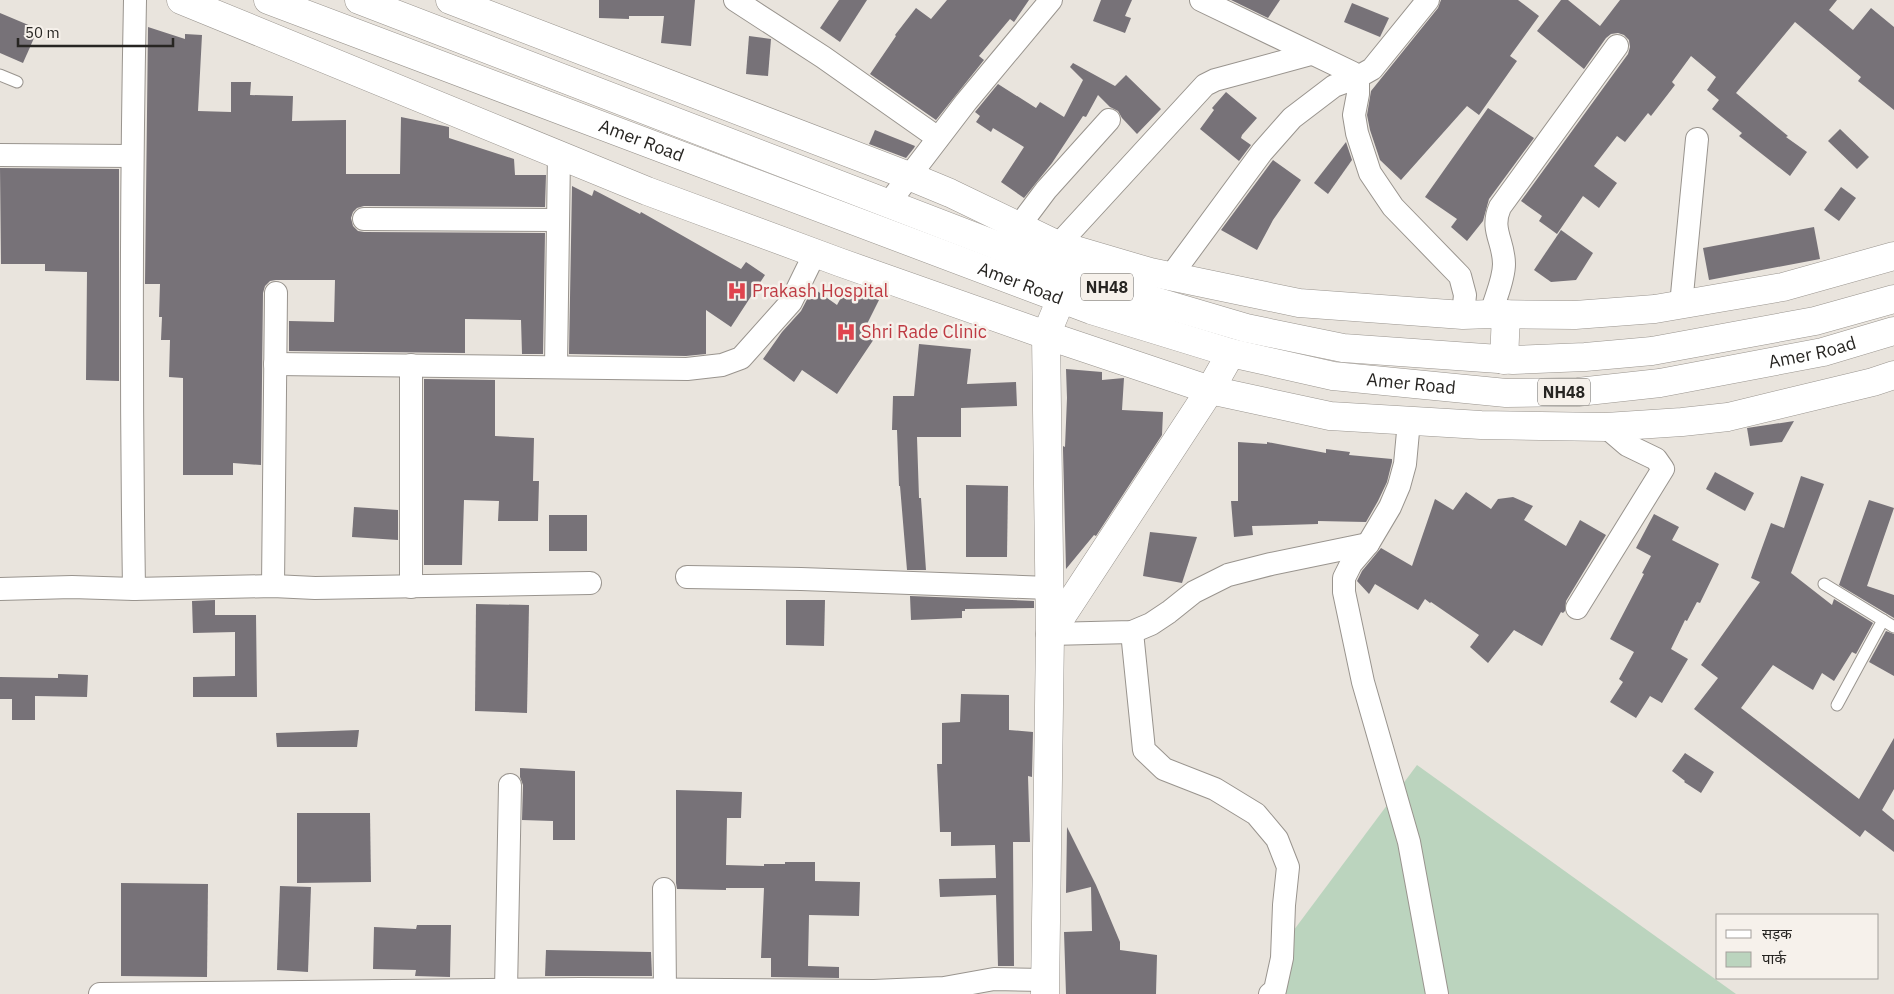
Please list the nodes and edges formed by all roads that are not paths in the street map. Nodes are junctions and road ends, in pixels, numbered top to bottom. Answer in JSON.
{"nodes":[{"id":1,"x":135,"y":0,"type":"edge"},
{"id":2,"x":181,"y":0,"type":"edge"},
{"id":3,"x":268,"y":0,"type":"edge"},
{"id":4,"x":359,"y":0,"type":"edge"},
{"id":5,"x":450,"y":0,"type":"edge"},
{"id":6,"x":735,"y":0,"type":"edge"},
{"id":7,"x":1051,"y":0,"type":"edge"},
{"id":8,"x":1201,"y":0,"type":"edge"},
{"id":9,"x":1428,"y":0,"type":"edge"},
{"id":10,"x":1617,"y":46,"type":"dead end"},
{"id":11,"x":1310,"y":54,"type":"junction"},
{"id":12,"x":0,"y":75,"type":"edge"},
{"id":13,"x":1356,"y":78,"type":"junction"},
{"id":14,"x":17,"y":82,"type":"dead end"},
{"id":15,"x":1109,"y":120,"type":"dead end"},
{"id":16,"x":938,"y":138,"type":"junction"},
{"id":17,"x":1697,"y":139,"type":"dead end"},
{"id":18,"x":559,"y":154,"type":"junction"},
{"id":19,"x":0,"y":155,"type":"edge"},
{"id":20,"x":132,"y":156,"type":"junction"},
{"id":21,"x":909,"y":176,"type":"junction"},
{"id":22,"x":888,"y":204,"type":"junction"},
{"id":23,"x":364,"y":220,"type":"dead end"},
{"id":24,"x":558,"y":220,"type":"junction"},
{"id":25,"x":1019,"y":226,"type":"junction"},
{"id":26,"x":1058,"y":245,"type":"junction"},
{"id":27,"x":815,"y":253,"type":"junction"},
{"id":28,"x":1894,"y":256,"type":"edge"},
{"id":29,"x":1170,"y":277,"type":"junction"},
{"id":30,"x":276,"y":293,"type":"dead end"},
{"id":31,"x":1061,"y":299,"type":"junction"},
{"id":32,"x":1894,"y":299,"type":"edge"},
{"id":33,"x":1682,"y":304,"type":"junction"},
{"id":34,"x":1498,"y":314,"type":"junction"},
{"id":35,"x":1463,"y":315,"type":"junction"},
{"id":36,"x":1894,"y":331,"type":"edge"},
{"id":37,"x":1046,"y":335,"type":"junction"},
{"id":38,"x":1231,"y":353,"type":"junction"},
{"id":39,"x":1504,"y":360,"type":"junction"},
{"id":40,"x":275,"y":364,"type":"junction"},
{"id":41,"x":411,"y":365,"type":"junction"},
{"id":42,"x":556,"y":367,"type":"junction"},
{"id":43,"x":1894,"y":375,"type":"edge"},
{"id":44,"x":1210,"y":390,"type":"junction"},
{"id":45,"x":1409,"y":421,"type":"junction"},
{"id":46,"x":1606,"y":427,"type":"junction"},
{"id":47,"x":1368,"y":544,"type":"junction"},
{"id":48,"x":687,"y":577,"type":"dead end"},
{"id":49,"x":590,"y":583,"type":"dead end"},
{"id":50,"x":1824,"y":584,"type":"dead end"},
{"id":51,"x":272,"y":586,"type":"junction"},
{"id":52,"x":411,"y":587,"type":"junction"},
{"id":53,"x":1050,"y":588,"type":"junction"},
{"id":54,"x":0,"y":589,"type":"edge"},
{"id":55,"x":134,"y":589,"type":"junction"},
{"id":56,"x":1577,"y":608,"type":"dead end"},
{"id":57,"x":1882,"y":620,"type":"junction"},
{"id":58,"x":1894,"y":627,"type":"edge"},
{"id":59,"x":1132,"y":632,"type":"junction"},
{"id":60,"x":1050,"y":634,"type":"junction"},
{"id":61,"x":1837,"y":705,"type":"dead end"},
{"id":62,"x":510,"y":785,"type":"dead end"},
{"id":63,"x":664,"y":889,"type":"dead end"},
{"id":64,"x":1044,"y":987,"type":"edge"},
{"id":65,"x":506,"y":990,"type":"junction"},
{"id":66,"x":665,"y":990,"type":"junction"},
{"id":67,"x":322,"y":992,"type":"edge"},
{"id":68,"x":874,"y":993,"type":"edge"},
{"id":69,"x":100,"y":994,"type":"edge"},
{"id":70,"x":1270,"y":994,"type":"edge"},
{"id":71,"x":1437,"y":994,"type":"edge"}],
"edges":[{"from":1,"to":20,"type":"street"},
{"from":2,"to":18,"type":"main road"},
{"from":3,"to":31,"type":"main road","name":"Amer Road","number":"NH48"},
{"from":4,"to":22,"type":"main road","name":"Amer Road","number":"NH48"},
{"from":5,"to":21,"type":"main road"},
{"from":6,"to":16,"type":"street"},
{"from":7,"to":16,"type":"street"},
{"from":8,"to":11,"type":"street"},
{"from":9,"to":13,"type":"street"},
{"from":10,"to":34,"type":"street"},
{"from":11,"to":13,"type":"street"},
{"from":11,"to":26,"type":"street"},
{"from":12,"to":14,"type":"lane"},
{"from":13,"to":29,"type":"street"},
{"from":13,"to":35,"type":"street"},
{"from":15,"to":25,"type":"street"},
{"from":16,"to":21,"type":"street"},
{"from":17,"to":33,"type":"street"},
{"from":18,"to":24,"type":"street"},
{"from":18,"to":27,"type":"main road"},
{"from":19,"to":20,"type":"street"},
{"from":20,"to":55,"type":"street"},
{"from":21,"to":22,"type":"street"},
{"from":21,"to":25,"type":"main road"},
{"from":22,"to":39,"type":"main road","name":"Amer Road","number":"NH48"},
{"from":23,"to":24,"type":"street"},
{"from":24,"to":42,"type":"street"},
{"from":25,"to":26,"type":"main road"},
{"from":26,"to":29,"type":"main road"},
{"from":27,"to":37,"type":"main road"},
{"from":27,"to":42,"type":"street"},
{"from":28,"to":33,"type":"main road"},
{"from":29,"to":35,"type":"main road"},
{"from":30,"to":40,"type":"street"},
{"from":31,"to":37,"type":"main road"},
{"from":31,"to":38,"type":"main road","name":"Amer Road","number":"NH48"},
{"from":32,"to":39,"type":"main road","name":"Amer Road","number":"NH48"},
{"from":33,"to":34,"type":"main road"},
{"from":34,"to":35,"type":"main road"},
{"from":34,"to":39,"type":"main road"},
{"from":36,"to":38,"type":"main road","name":"Amer Road","number":"NH48"},
{"from":37,"to":44,"type":"main road"},
{"from":37,"to":53,"type":"main road"},
{"from":38,"to":44,"type":"main road"},
{"from":40,"to":41,"type":"street"},
{"from":40,"to":51,"type":"street"},
{"from":41,"to":42,"type":"street"},
{"from":41,"to":52,"type":"street"},
{"from":43,"to":46,"type":"main road"},
{"from":44,"to":45,"type":"main road"},
{"from":44,"to":60,"type":"main road"},
{"from":45,"to":46,"type":"main road"},
{"from":45,"to":47,"type":"street"},
{"from":46,"to":56,"type":"street"},
{"from":47,"to":59,"type":"street"},
{"from":47,"to":71,"type":"street"},
{"from":48,"to":53,"type":"street"},
{"from":49,"to":52,"type":"street"},
{"from":50,"to":57,"type":"lane"},
{"from":51,"to":52,"type":"street"},
{"from":51,"to":55,"type":"street"},
{"from":53,"to":60,"type":"main road"},
{"from":54,"to":55,"type":"street"},
{"from":57,"to":58,"type":"lane"},
{"from":57,"to":61,"type":"lane"},
{"from":59,"to":60,"type":"street"},
{"from":59,"to":70,"type":"street"},
{"from":60,"to":64,"type":"main road"},
{"from":62,"to":65,"type":"street"},
{"from":63,"to":66,"type":"street"},
{"from":64,"to":68,"type":"street"},
{"from":65,"to":66,"type":"street"},
{"from":65,"to":67,"type":"street"},
{"from":66,"to":68,"type":"street"},
{"from":67,"to":69,"type":"street"}]}
